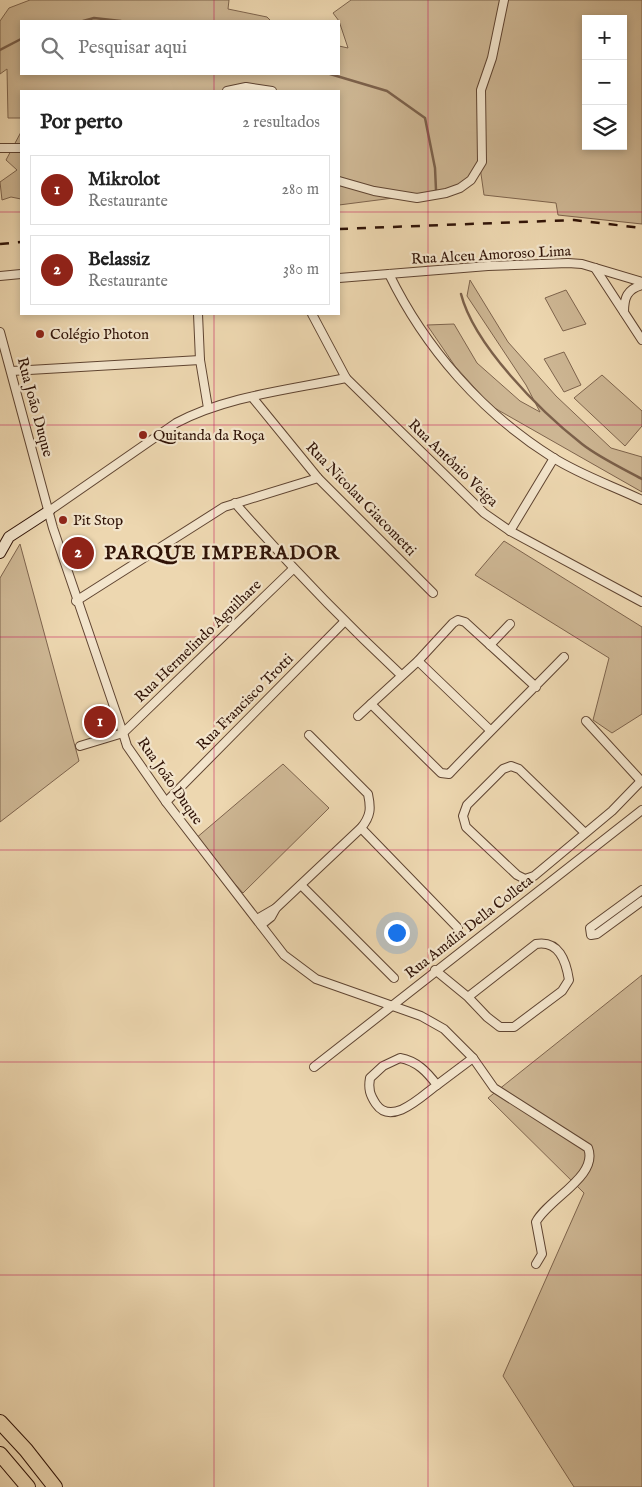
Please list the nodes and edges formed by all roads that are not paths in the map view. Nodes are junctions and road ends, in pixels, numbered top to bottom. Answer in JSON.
{"nodes":[{"id":1,"x":504,"y":0,"type":"edge"},
{"id":2,"x":232,"y":90,"type":"edge"},
{"id":3,"x":266,"y":90,"type":"edge"},
{"id":4,"x":0,"y":148,"type":"edge"},
{"id":5,"x":20,"y":148,"type":"edge"},
{"id":6,"x":340,"y":181,"type":"edge"},
{"id":7,"x":596,"y":268,"type":"junction"},
{"id":8,"x":20,"y":274,"type":"edge"},
{"id":9,"x":390,"y":274,"type":"junction"},
{"id":10,"x":0,"y":276,"type":"edge"},
{"id":11,"x":340,"y":278,"type":"edge"},
{"id":12,"x":642,"y":284,"type":"edge"},
{"id":13,"x":624,"y":312,"type":"junction"},
{"id":14,"x":198,"y":315,"type":"edge"},
{"id":15,"x":313,"y":315,"type":"edge"},
{"id":16,"x":0,"y":332,"type":"edge"},
{"id":17,"x":642,"y":340,"type":"edge"},
{"id":18,"x":200,"y":360,"type":"junction"},
{"id":19,"x":12,"y":371,"type":"junction"},
{"id":20,"x":346,"y":378,"type":"junction"},
{"id":21,"x":252,"y":397,"type":"junction"},
{"id":22,"x":208,"y":408,"type":"junction"},
{"id":23,"x":554,"y":458,"type":"junction"},
{"id":24,"x":318,"y":478,"type":"junction"},
{"id":25,"x":642,"y":500,"type":"edge"},
{"id":26,"x":235,"y":504,"type":"junction"},
{"id":27,"x":49,"y":511,"type":"junction"},
{"id":28,"x":510,"y":531,"type":"junction"},
{"id":29,"x":0,"y":553,"type":"edge"},
{"id":30,"x":293,"y":569,"type":"junction"},
{"id":31,"x":433,"y":593,"type":"dead end"},
{"id":32,"x":76,"y":601,"type":"junction"},
{"id":33,"x":642,"y":602,"type":"edge"},
{"id":34,"x":344,"y":622,"type":"junction"},
{"id":35,"x":510,"y":624,"type":"dead end"},
{"id":36,"x":490,"y":646,"type":"junction"},
{"id":37,"x":564,"y":657,"type":"dead end"},
{"id":38,"x":418,"y":661,"type":"junction"},
{"id":39,"x":402,"y":675,"type":"junction"},
{"id":40,"x":536,"y":686,"type":"junction"},
{"id":41,"x":371,"y":704,"type":"junction"},
{"id":42,"x":358,"y":716,"type":"dead end"},
{"id":43,"x":586,"y":721,"type":"dead end"},
{"id":44,"x":490,"y":730,"type":"junction"},
{"id":45,"x":123,"y":734,"type":"junction"},
{"id":46,"x":309,"y":736,"type":"dead end"},
{"id":47,"x":80,"y":746,"type":"dead end"},
{"id":48,"x":642,"y":782,"type":"edge"},
{"id":49,"x":166,"y":802,"type":"junction"},
{"id":50,"x":639,"y":812,"type":"edge"},
{"id":51,"x":642,"y":822,"type":"edge"},
{"id":52,"x":361,"y":828,"type":"junction"},
{"id":53,"x":584,"y":832,"type":"junction"},
{"id":54,"x":301,"y":885,"type":"junction"},
{"id":55,"x":642,"y":890,"type":"edge"},
{"id":56,"x":642,"y":901,"type":"edge"},
{"id":57,"x":259,"y":922,"type":"junction"},
{"id":58,"x":458,"y":928,"type":"dead end"},
{"id":59,"x":435,"y":970,"type":"junction"},
{"id":60,"x":394,"y":978,"type":"dead end"},
{"id":61,"x":468,"y":997,"type":"junction"},
{"id":62,"x":391,"y":1005,"type":"junction"},
{"id":63,"x":473,"y":1058,"type":"junction"},
{"id":64,"x":314,"y":1066,"type":"dead end"},
{"id":65,"x":437,"y":1085,"type":"junction"},
{"id":66,"x":536,"y":1264,"type":"dead end"},
{"id":67,"x":0,"y":1415,"type":"edge"},
{"id":68,"x":0,"y":1422,"type":"edge"},
{"id":69,"x":26,"y":1450,"type":"junction"},
{"id":70,"x":0,"y":1454,"type":"edge"},
{"id":71,"x":28,"y":1487,"type":"edge"},
{"id":72,"x":55,"y":1487,"type":"edge"}],
"edges":[{"from":1,"to":6,"type":"street"},
{"from":2,"to":3,"type":"street"},
{"from":4,"to":5,"type":"street"},
{"from":7,"to":9,"type":"street","name":"Rua Alceu Amoroso Lima"},
{"from":7,"to":12,"type":"street","name":"Rua Alceu Amoroso Lima"},
{"from":7,"to":13,"type":"street"},
{"from":8,"to":10,"type":"street"},
{"from":9,"to":11,"type":"street","name":"Rua Alceu Amoroso Lima"},
{"from":9,"to":23,"type":"street"},
{"from":12,"to":13,"type":"street"},
{"from":13,"to":17,"type":"street"},
{"from":14,"to":18,"type":"street"},
{"from":15,"to":20,"type":"street","name":"Rua Antônio Veiga"},
{"from":16,"to":19,"type":"street","name":"Rua João Duque"},
{"from":18,"to":19,"type":"street"},
{"from":18,"to":22,"type":"street"},
{"from":19,"to":27,"type":"street","name":"Rua João Duque"},
{"from":20,"to":21,"type":"street"},
{"from":20,"to":28,"type":"street","name":"Rua Antônio Veiga"},
{"from":21,"to":22,"type":"street"},
{"from":21,"to":24,"type":"street","name":"Rua Nicolau Giacometti"},
{"from":22,"to":27,"type":"street"},
{"from":23,"to":25,"type":"street"},
{"from":23,"to":28,"type":"street"},
{"from":24,"to":26,"type":"street"},
{"from":24,"to":31,"type":"street","name":"Rua Nicolau Giacometti"},
{"from":26,"to":30,"type":"street"},
{"from":26,"to":32,"type":"street"},
{"from":27,"to":29,"type":"street"},
{"from":27,"to":32,"type":"street","name":"Rua João Duque"},
{"from":28,"to":33,"type":"street","name":"Rua Antônio Veiga"},
{"from":30,"to":34,"type":"street"},
{"from":30,"to":45,"type":"street","name":"Rua Hermelindo Aguilhare"},
{"from":32,"to":45,"type":"street","name":"Rua João Duque"},
{"from":34,"to":39,"type":"street"},
{"from":34,"to":49,"type":"street","name":"Rua Francisco Trotti"},
{"from":35,"to":36,"type":"street"},
{"from":36,"to":38,"type":"street"},
{"from":36,"to":40,"type":"street"},
{"from":37,"to":40,"type":"street"},
{"from":38,"to":39,"type":"street"},
{"from":38,"to":44,"type":"street"},
{"from":39,"to":41,"type":"street"},
{"from":40,"to":44,"type":"street"},
{"from":41,"to":42,"type":"street"},
{"from":41,"to":44,"type":"street"},
{"from":43,"to":48,"type":"street"},
{"from":45,"to":47,"type":"street"},
{"from":45,"to":49,"type":"street","name":"Rua João Duque"},
{"from":46,"to":52,"type":"street"},
{"from":48,"to":53,"type":"street"},
{"from":49,"to":57,"type":"street","name":"Rua João Duque"},
{"from":50,"to":51,"type":"street"},
{"from":50,"to":59,"type":"street","name":"Rua Amália Della Colleta"},
{"from":52,"to":54,"type":"street"},
{"from":52,"to":58,"type":"street"},
{"from":53,"to":53,"type":"street"},
{"from":54,"to":57,"type":"street"},
{"from":54,"to":60,"type":"street"},
{"from":55,"to":56,"type":"street"},
{"from":57,"to":62,"type":"street","name":"Rua João Duque"},
{"from":59,"to":61,"type":"street"},
{"from":59,"to":62,"type":"street","name":"Rua Amália Della Colleta"},
{"from":61,"to":61,"type":"street"},
{"from":62,"to":63,"type":"street","name":"Rua João Duque"},
{"from":62,"to":64,"type":"street","name":"Rua Amália Della Colleta"},
{"from":63,"to":65,"type":"street"},
{"from":63,"to":66,"type":"street","name":"Rua João Duque"},
{"from":65,"to":65,"type":"street"},
{"from":67,"to":69,"type":"highway"},
{"from":68,"to":69,"type":"highway"},
{"from":69,"to":72,"type":"highway"},
{"from":70,"to":71,"type":"highway"}]}
